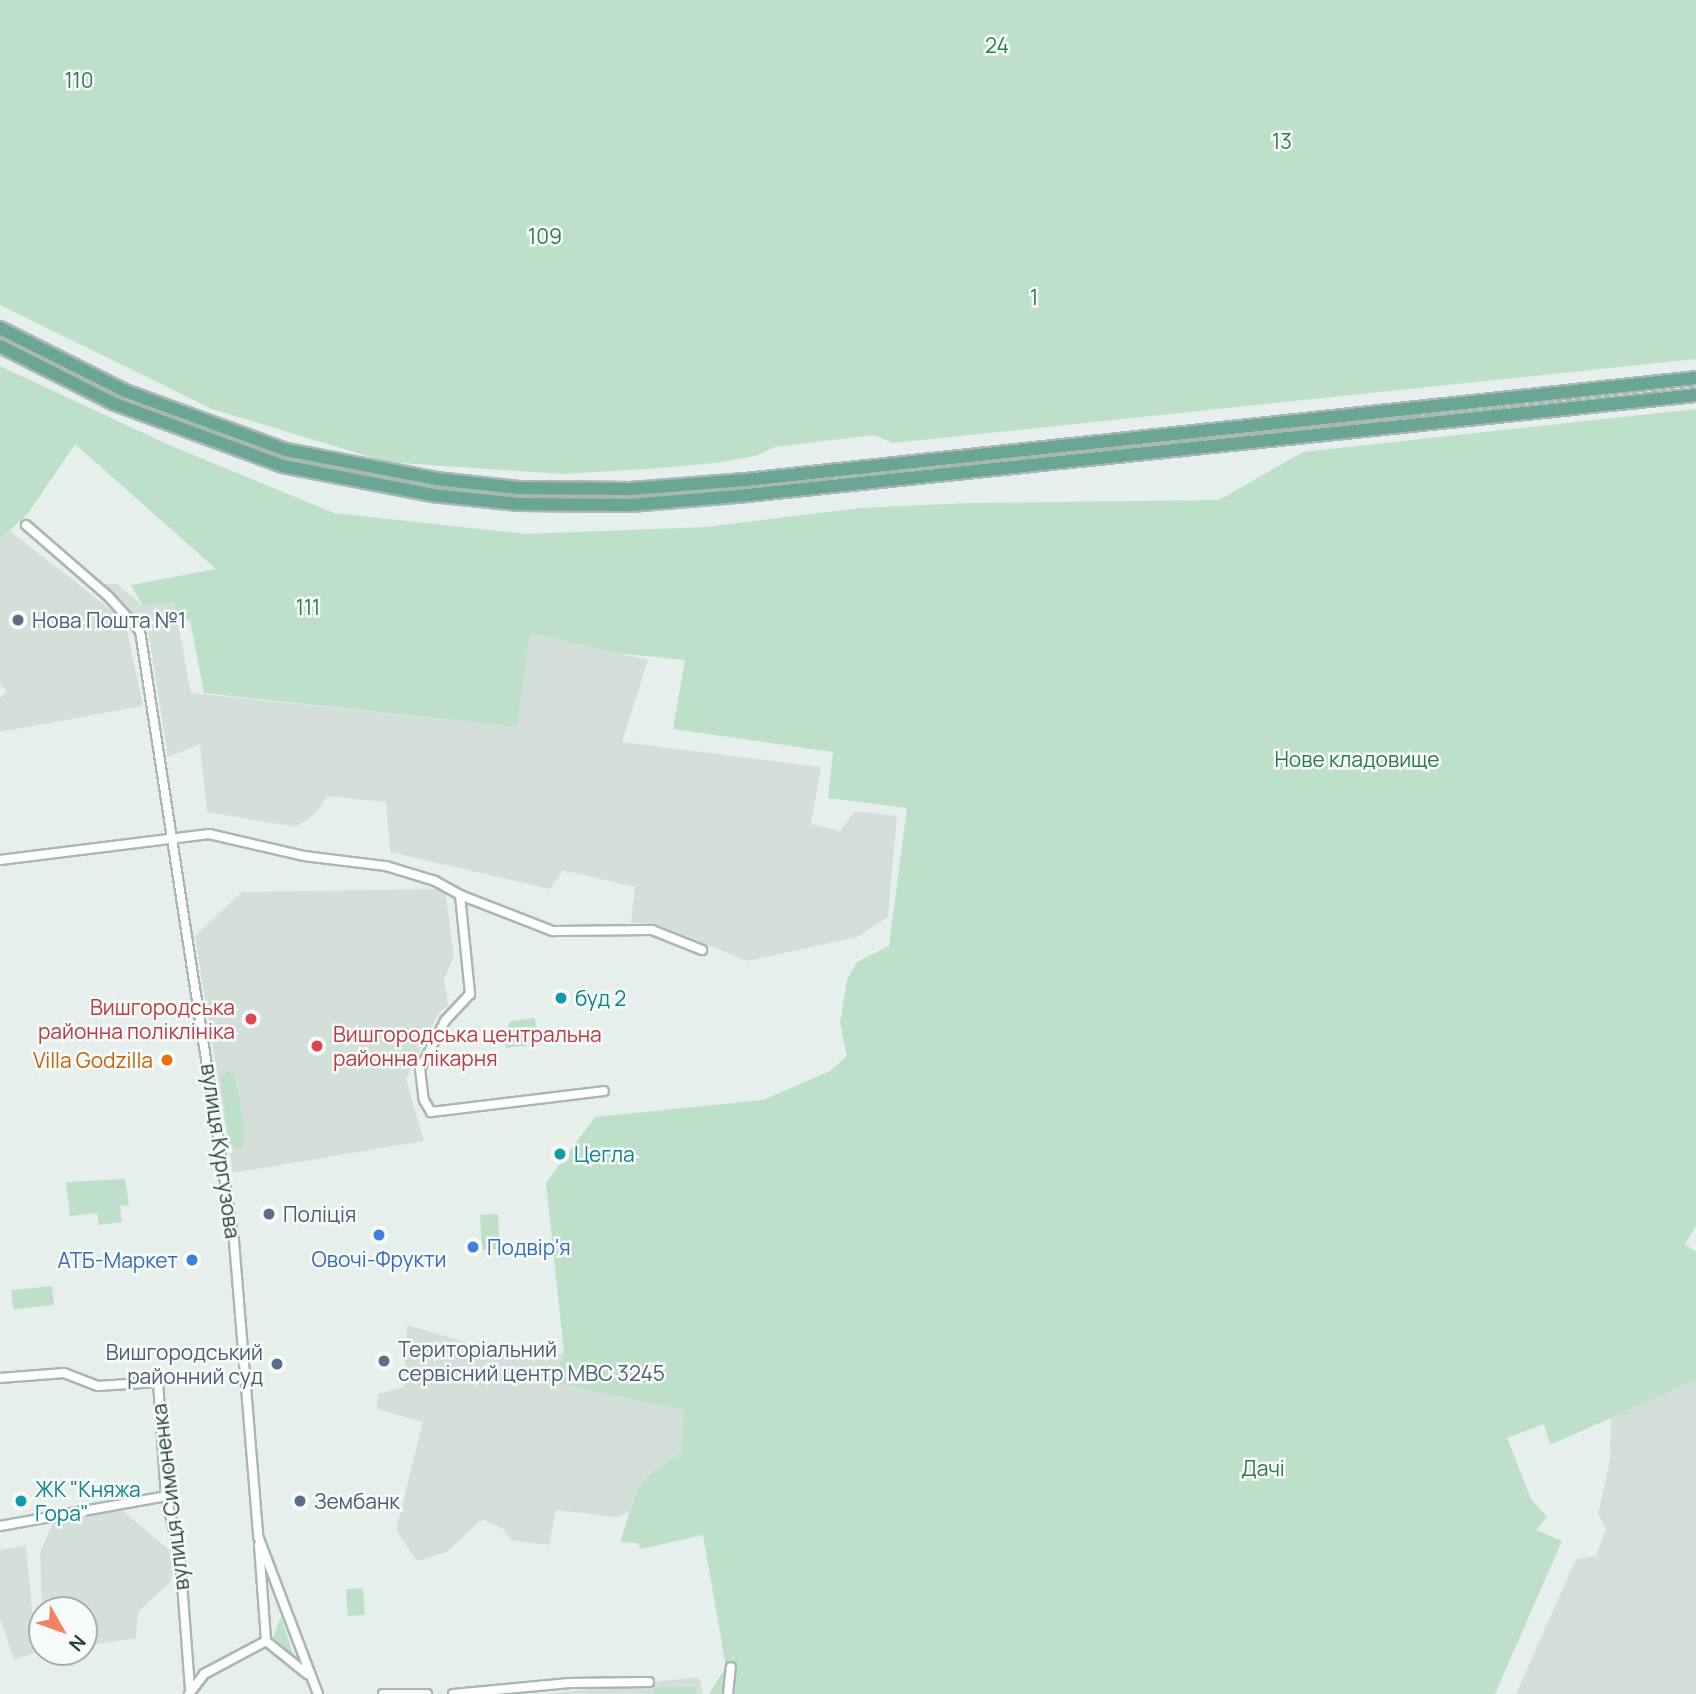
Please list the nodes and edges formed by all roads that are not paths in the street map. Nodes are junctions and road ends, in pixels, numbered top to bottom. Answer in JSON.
{"nodes":[{"id":1,"x":0,"y":328,"type":"edge"},
{"id":2,"x":0,"y":346,"type":"edge"},
{"id":3,"x":1696,"y":379,"type":"edge"},
{"id":4,"x":1696,"y":395,"type":"edge"},
{"id":5,"x":26,"y":524,"type":"dead end"},
{"id":6,"x":172,"y":840,"type":"junction"},
{"id":7,"x":0,"y":860,"type":"edge"},
{"id":8,"x":460,"y":895,"type":"junction"},
{"id":9,"x":702,"y":950,"type":"dead end"},
{"id":10,"x":604,"y":1091,"type":"dead end"},
{"id":11,"x":0,"y":1378,"type":"edge"},
{"id":12,"x":166,"y":1496,"type":"junction"},
{"id":13,"x":0,"y":1526,"type":"edge"},
{"id":14,"x":258,"y":1535,"type":"junction"},
{"id":15,"x":266,"y":1641,"type":"junction"},
{"id":16,"x":731,"y":1667,"type":"dead end"},
{"id":17,"x":312,"y":1679,"type":"junction"},
{"id":18,"x":649,"y":1682,"type":"dead end"},
{"id":19,"x":190,"y":1691,"type":"edge"},
{"id":20,"x":318,"y":1694,"type":"edge"},
{"id":21,"x":383,"y":1694,"type":"edge"},
{"id":22,"x":428,"y":1694,"type":"edge"},
{"id":23,"x":453,"y":1694,"type":"edge"},
{"id":24,"x":728,"y":1694,"type":"edge"}],
"edges":[{"from":1,"to":3,"type":"main road"},
{"from":2,"to":4,"type":"main road"},
{"from":5,"to":6,"type":"street","name":"вулиця Кургузова"},
{"from":6,"to":7,"type":"street"},
{"from":6,"to":8,"type":"street"},
{"from":6,"to":14,"type":"street","name":"вулиця Кургузова"},
{"from":8,"to":9,"type":"street"},
{"from":8,"to":10,"type":"street"},
{"from":11,"to":12,"type":"street","name":"вулиця Симоненка"},
{"from":12,"to":13,"type":"street"},
{"from":12,"to":19,"type":"street","name":"вулиця Симоненка"},
{"from":14,"to":15,"type":"street"},
{"from":14,"to":17,"type":"street","name":"вулиця Кургузова"},
{"from":15,"to":17,"type":"street"},
{"from":15,"to":19,"type":"street"},
{"from":16,"to":24,"type":"street"},
{"from":17,"to":20,"type":"street","name":"вулиця Кургузова"},
{"from":18,"to":23,"type":"street"},
{"from":21,"to":22,"type":"street"}]}
